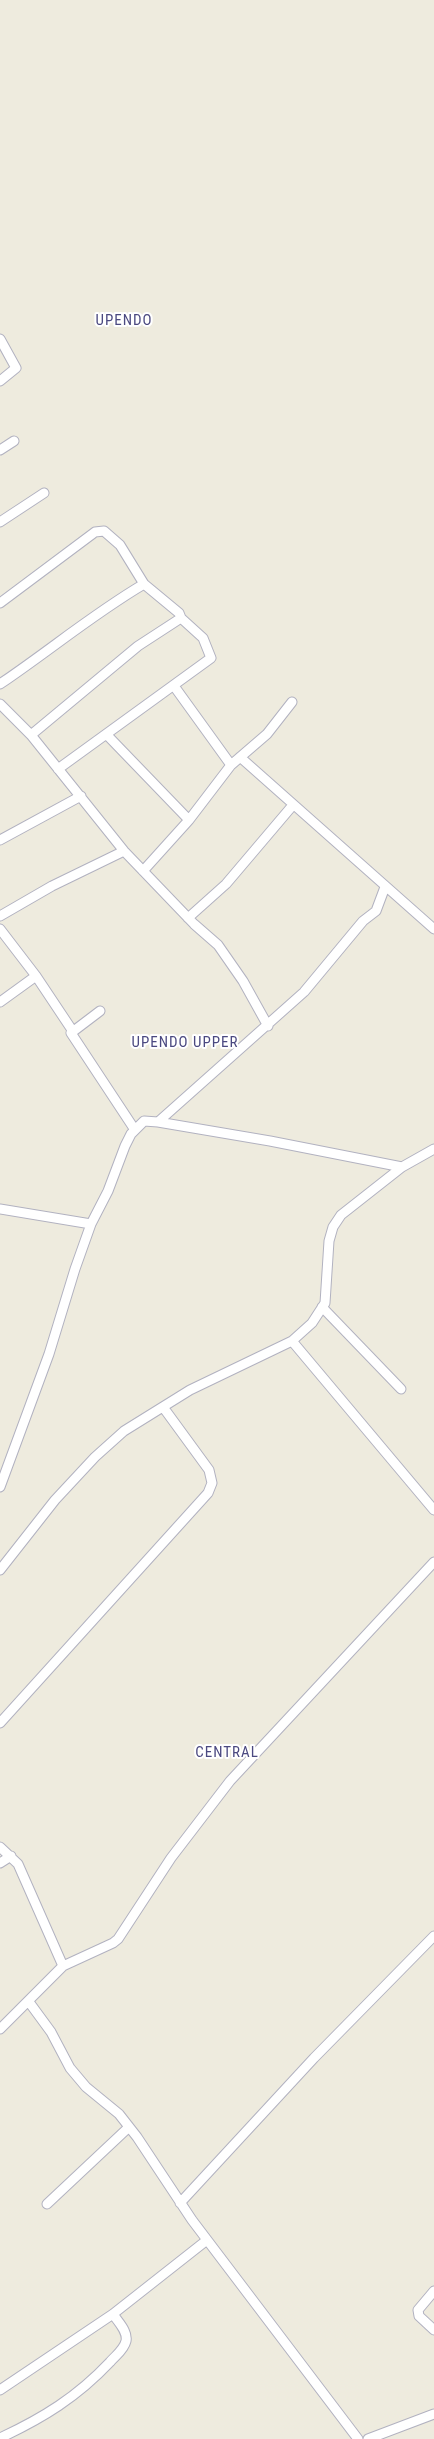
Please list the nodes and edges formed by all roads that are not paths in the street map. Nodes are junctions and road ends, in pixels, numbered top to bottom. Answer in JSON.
{"nodes":[{"id":1,"x":0,"y":339,"type":"edge"},
{"id":2,"x":0,"y":381,"type":"edge"},
{"id":3,"x":14,"y":441,"type":"dead end"},
{"id":4,"x":0,"y":450,"type":"edge"},
{"id":5,"x":44,"y":492,"type":"dead end"},
{"id":6,"x":0,"y":522,"type":"edge"},
{"id":7,"x":144,"y":584,"type":"junction"},
{"id":8,"x":0,"y":603,"type":"edge"},
{"id":9,"x":181,"y":618,"type":"junction"},
{"id":10,"x":0,"y":684,"type":"edge"},
{"id":11,"x":174,"y":686,"type":"junction"},
{"id":12,"x":292,"y":702,"type":"dead end"},
{"id":13,"x":0,"y":704,"type":"edge"},
{"id":14,"x":31,"y":735,"type":"junction"},
{"id":15,"x":107,"y":735,"type":"junction"},
{"id":16,"x":240,"y":757,"type":"junction"},
{"id":17,"x":231,"y":765,"type":"junction"},
{"id":18,"x":58,"y":768,"type":"junction"},
{"id":19,"x":81,"y":796,"type":"junction"},
{"id":20,"x":293,"y":805,"type":"junction"},
{"id":21,"x":188,"y":820,"type":"junction"},
{"id":22,"x":0,"y":840,"type":"edge"},
{"id":23,"x":124,"y":851,"type":"junction"},
{"id":24,"x":143,"y":871,"type":"junction"},
{"id":25,"x":385,"y":887,"type":"junction"},
{"id":26,"x":0,"y":916,"type":"edge"},
{"id":27,"x":188,"y":918,"type":"junction"},
{"id":28,"x":0,"y":929,"type":"edge"},
{"id":29,"x":434,"y":929,"type":"edge"},
{"id":30,"x":36,"y":976,"type":"junction"},
{"id":31,"x":0,"y":1002,"type":"edge"},
{"id":32,"x":100,"y":1011,"type":"dead end"},
{"id":33,"x":268,"y":1026,"type":"junction"},
{"id":34,"x":72,"y":1030,"type":"junction"},
{"id":35,"x":158,"y":1122,"type":"junction"},
{"id":36,"x":135,"y":1130,"type":"junction"},
{"id":37,"x":432,"y":1152,"type":"edge"},
{"id":38,"x":402,"y":1167,"type":"junction"},
{"id":39,"x":0,"y":1209,"type":"edge"},
{"id":40,"x":92,"y":1224,"type":"junction"},
{"id":41,"x":322,"y":1307,"type":"junction"},
{"id":42,"x":292,"y":1341,"type":"junction"},
{"id":43,"x":401,"y":1389,"type":"dead end"},
{"id":44,"x":164,"y":1407,"type":"junction"},
{"id":45,"x":0,"y":1455,"type":"edge"},
{"id":46,"x":11,"y":1456,"type":"junction"},
{"id":47,"x":0,"y":1488,"type":"edge"},
{"id":48,"x":434,"y":1510,"type":"edge"},
{"id":49,"x":434,"y":1562,"type":"edge"},
{"id":50,"x":0,"y":1570,"type":"edge"},
{"id":51,"x":0,"y":1723,"type":"edge"},
{"id":52,"x":0,"y":1847,"type":"edge"},
{"id":53,"x":11,"y":1856,"type":"junction"},
{"id":54,"x":0,"y":1864,"type":"edge"},
{"id":55,"x":434,"y":1936,"type":"edge"},
{"id":56,"x":63,"y":1966,"type":"junction"},
{"id":57,"x":29,"y":2002,"type":"junction"},
{"id":58,"x":0,"y":2029,"type":"edge"},
{"id":59,"x":129,"y":2127,"type":"junction"},
{"id":60,"x":180,"y":2202,"type":"junction"},
{"id":61,"x":47,"y":2204,"type":"dead end"},
{"id":62,"x":207,"y":2240,"type":"junction"},
{"id":63,"x":434,"y":2291,"type":"edge"},
{"id":64,"x":113,"y":2314,"type":"junction"},
{"id":65,"x":434,"y":2330,"type":"edge"},
{"id":66,"x":0,"y":2390,"type":"edge"},
{"id":67,"x":434,"y":2414,"type":"edge"},
{"id":68,"x":0,"y":2438,"type":"edge"},
{"id":69,"x":358,"y":2439,"type":"edge"},
{"id":70,"x":368,"y":2439,"type":"edge"}],
"edges":[{"from":1,"to":2,"type":"street"},
{"from":3,"to":4,"type":"street"},
{"from":5,"to":6,"type":"street"},
{"from":7,"to":8,"type":"street"},
{"from":7,"to":9,"type":"street"},
{"from":7,"to":10,"type":"street"},
{"from":9,"to":11,"type":"street"},
{"from":9,"to":14,"type":"street"},
{"from":11,"to":15,"type":"street"},
{"from":11,"to":17,"type":"street"},
{"from":12,"to":16,"type":"street"},
{"from":13,"to":14,"type":"street"},
{"from":14,"to":18,"type":"street"},
{"from":15,"to":18,"type":"street"},
{"from":15,"to":21,"type":"street"},
{"from":16,"to":17,"type":"street"},
{"from":16,"to":20,"type":"street"},
{"from":17,"to":21,"type":"street"},
{"from":18,"to":19,"type":"street"},
{"from":19,"to":22,"type":"street"},
{"from":19,"to":23,"type":"street"},
{"from":20,"to":25,"type":"street"},
{"from":20,"to":27,"type":"street"},
{"from":21,"to":24,"type":"street"},
{"from":23,"to":24,"type":"street"},
{"from":23,"to":26,"type":"street"},
{"from":24,"to":27,"type":"street"},
{"from":25,"to":29,"type":"street"},
{"from":25,"to":33,"type":"street"},
{"from":27,"to":33,"type":"street"},
{"from":28,"to":30,"type":"street"},
{"from":30,"to":31,"type":"street"},
{"from":30,"to":34,"type":"street"},
{"from":32,"to":34,"type":"street"},
{"from":33,"to":35,"type":"street"},
{"from":34,"to":36,"type":"street"},
{"from":35,"to":36,"type":"street"},
{"from":35,"to":38,"type":"street"},
{"from":36,"to":40,"type":"street"},
{"from":37,"to":38,"type":"street"},
{"from":38,"to":41,"type":"street"},
{"from":39,"to":40,"type":"street"},
{"from":40,"to":46,"type":"street"},
{"from":41,"to":42,"type":"street"},
{"from":41,"to":43,"type":"street"},
{"from":42,"to":44,"type":"street"},
{"from":42,"to":48,"type":"street"},
{"from":44,"to":50,"type":"street"},
{"from":44,"to":51,"type":"street"},
{"from":45,"to":46,"type":"street"},
{"from":46,"to":47,"type":"street"},
{"from":49,"to":56,"type":"street"},
{"from":52,"to":53,"type":"street"},
{"from":53,"to":54,"type":"street"},
{"from":53,"to":56,"type":"street"},
{"from":55,"to":60,"type":"street"},
{"from":56,"to":57,"type":"street"},
{"from":57,"to":58,"type":"street"},
{"from":57,"to":59,"type":"street"},
{"from":59,"to":60,"type":"street"},
{"from":59,"to":61,"type":"street"},
{"from":60,"to":62,"type":"street"},
{"from":62,"to":64,"type":"street"},
{"from":62,"to":69,"type":"street"},
{"from":63,"to":65,"type":"street"},
{"from":64,"to":66,"type":"street"},
{"from":64,"to":68,"type":"street"},
{"from":67,"to":70,"type":"street"}]}
